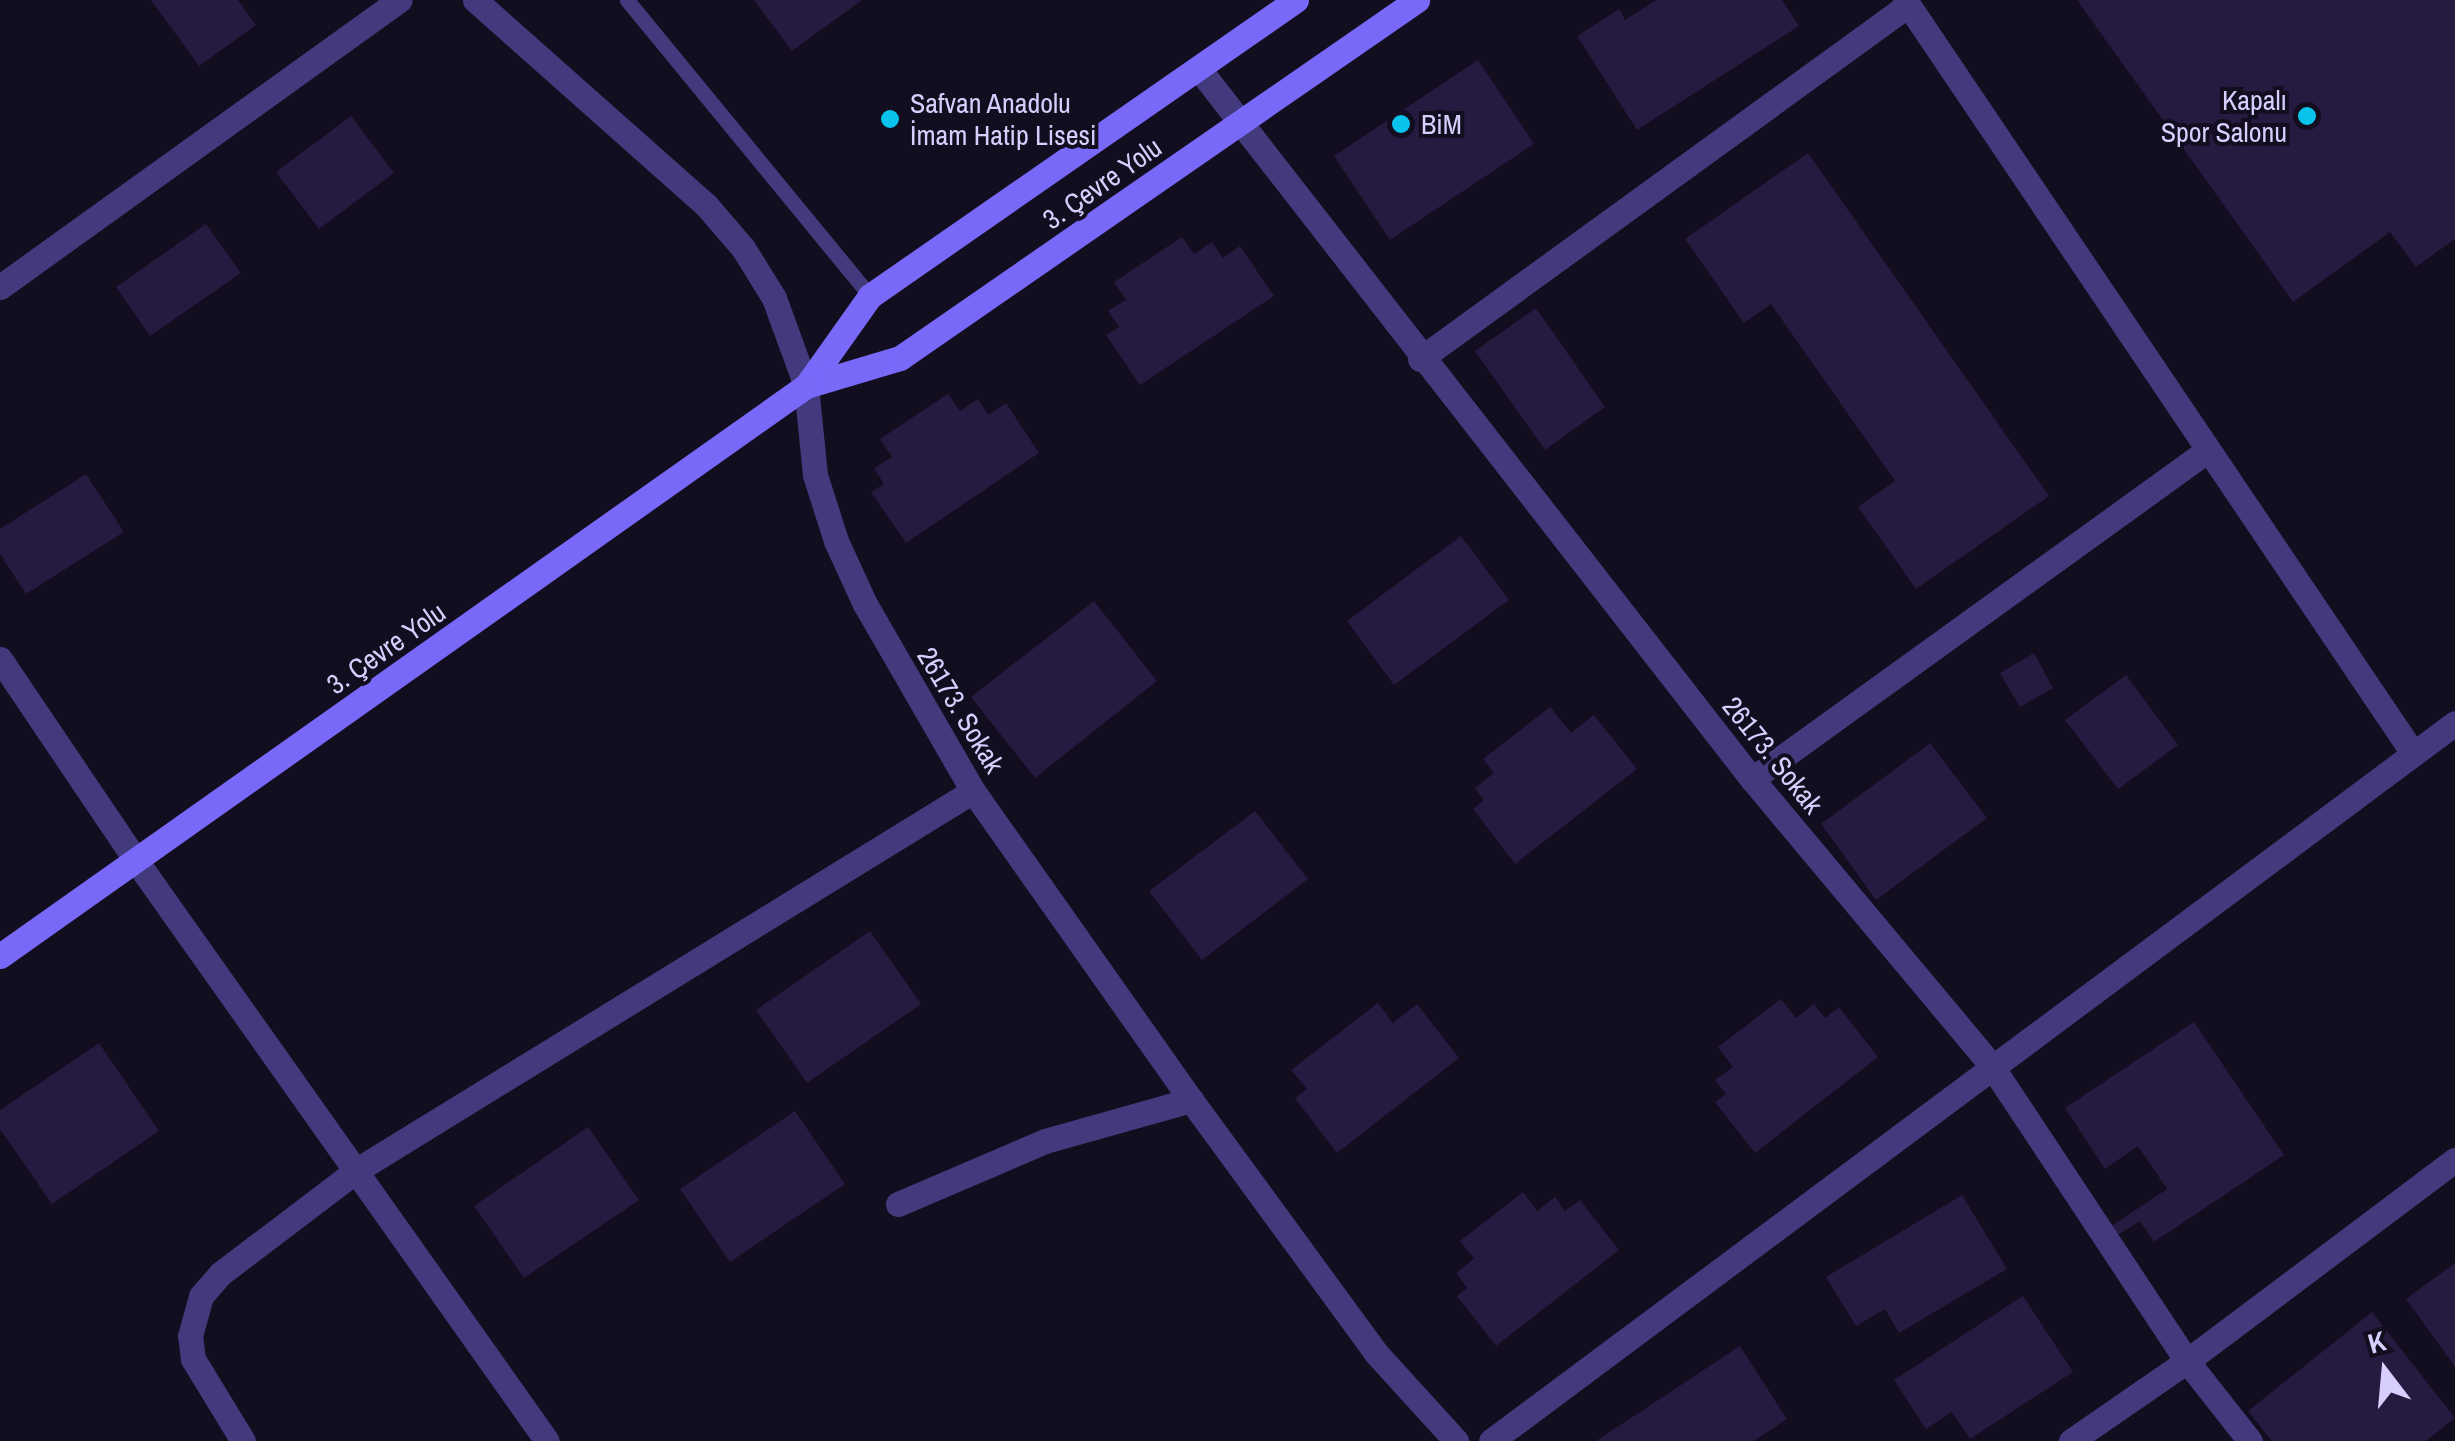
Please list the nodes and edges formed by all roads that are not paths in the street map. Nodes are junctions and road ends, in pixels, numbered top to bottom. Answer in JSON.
{"nodes":[{"id":1,"x":400,"y":0,"type":"edge"},
{"id":2,"x":475,"y":0,"type":"edge"},
{"id":3,"x":627,"y":0,"type":"edge"},
{"id":4,"x":1296,"y":0,"type":"edge"},
{"id":5,"x":1417,"y":0,"type":"edge"},
{"id":6,"x":1907,"y":2,"type":"edge"},
{"id":7,"x":1199,"y":68,"type":"junction"},
{"id":8,"x":1240,"y":124,"type":"junction"},
{"id":9,"x":0,"y":288,"type":"edge"},
{"id":10,"x":870,"y":296,"type":"junction"},
{"id":11,"x":1420,"y":358,"type":"junction"},
{"id":12,"x":806,"y":386,"type":"junction"},
{"id":13,"x":2208,"y":450,"type":"junction"},
{"id":14,"x":0,"y":660,"type":"edge"},
{"id":15,"x":2455,"y":723,"type":"edge"},
{"id":16,"x":2413,"y":753,"type":"junction"},
{"id":17,"x":1752,"y":779,"type":"junction"},
{"id":18,"x":974,"y":790,"type":"junction"},
{"id":19,"x":136,"y":862,"type":"junction"},
{"id":20,"x":0,"y":956,"type":"edge"},
{"id":21,"x":1991,"y":1066,"type":"junction"},
{"id":22,"x":1191,"y":1100,"type":"junction"},
{"id":23,"x":2455,"y":1160,"type":"edge"},
{"id":24,"x":357,"y":1170,"type":"junction"},
{"id":25,"x":898,"y":1204,"type":"dead end"},
{"id":26,"x":2187,"y":1361,"type":"junction"},
{"id":27,"x":242,"y":1441,"type":"edge"},
{"id":28,"x":547,"y":1441,"type":"edge"},
{"id":29,"x":1456,"y":1441,"type":"edge"},
{"id":30,"x":1491,"y":1441,"type":"edge"},
{"id":31,"x":2070,"y":1441,"type":"edge"},
{"id":32,"x":2250,"y":1441,"type":"edge"}],
"edges":[{"from":1,"to":9,"type":"street"},
{"from":2,"to":12,"type":"street","name":"26173. Sokak"},
{"from":3,"to":10,"type":"lane"},
{"from":4,"to":7,"type":"main road","name":"3. Çevre Yolu"},
{"from":5,"to":8,"type":"main road","name":"3. Çevre Yolu"},
{"from":6,"to":11,"type":"street"},
{"from":6,"to":13,"type":"street"},
{"from":7,"to":8,"type":"street","name":"26173. Sokak"},
{"from":7,"to":10,"type":"main road","name":"3. Çevre Yolu"},
{"from":8,"to":11,"type":"street","name":"26173. Sokak"},
{"from":8,"to":12,"type":"main road","name":"3. Çevre Yolu"},
{"from":10,"to":12,"type":"main road","name":"3. Çevre Yolu"},
{"from":11,"to":17,"type":"street","name":"26173. Sokak"},
{"from":12,"to":18,"type":"street","name":"26173. Sokak"},
{"from":12,"to":19,"type":"main road","name":"3. Çevre Yolu"},
{"from":13,"to":16,"type":"street"},
{"from":13,"to":17,"type":"street"},
{"from":14,"to":19,"type":"street"},
{"from":15,"to":16,"type":"street"},
{"from":16,"to":21,"type":"street"},
{"from":17,"to":21,"type":"street","name":"26173. Sokak"},
{"from":18,"to":22,"type":"street","name":"26173. Sokak"},
{"from":18,"to":24,"type":"street"},
{"from":19,"to":20,"type":"main road","name":"3. Çevre Yolu"},
{"from":19,"to":24,"type":"street"},
{"from":21,"to":26,"type":"street","name":"26173. Sokak"},
{"from":21,"to":30,"type":"street"},
{"from":22,"to":25,"type":"street"},
{"from":22,"to":29,"type":"street","name":"26173. Sokak"},
{"from":23,"to":26,"type":"street"},
{"from":24,"to":27,"type":"street"},
{"from":24,"to":28,"type":"street"},
{"from":26,"to":31,"type":"street"},
{"from":26,"to":32,"type":"street","name":"26173. Sokak"}]}
